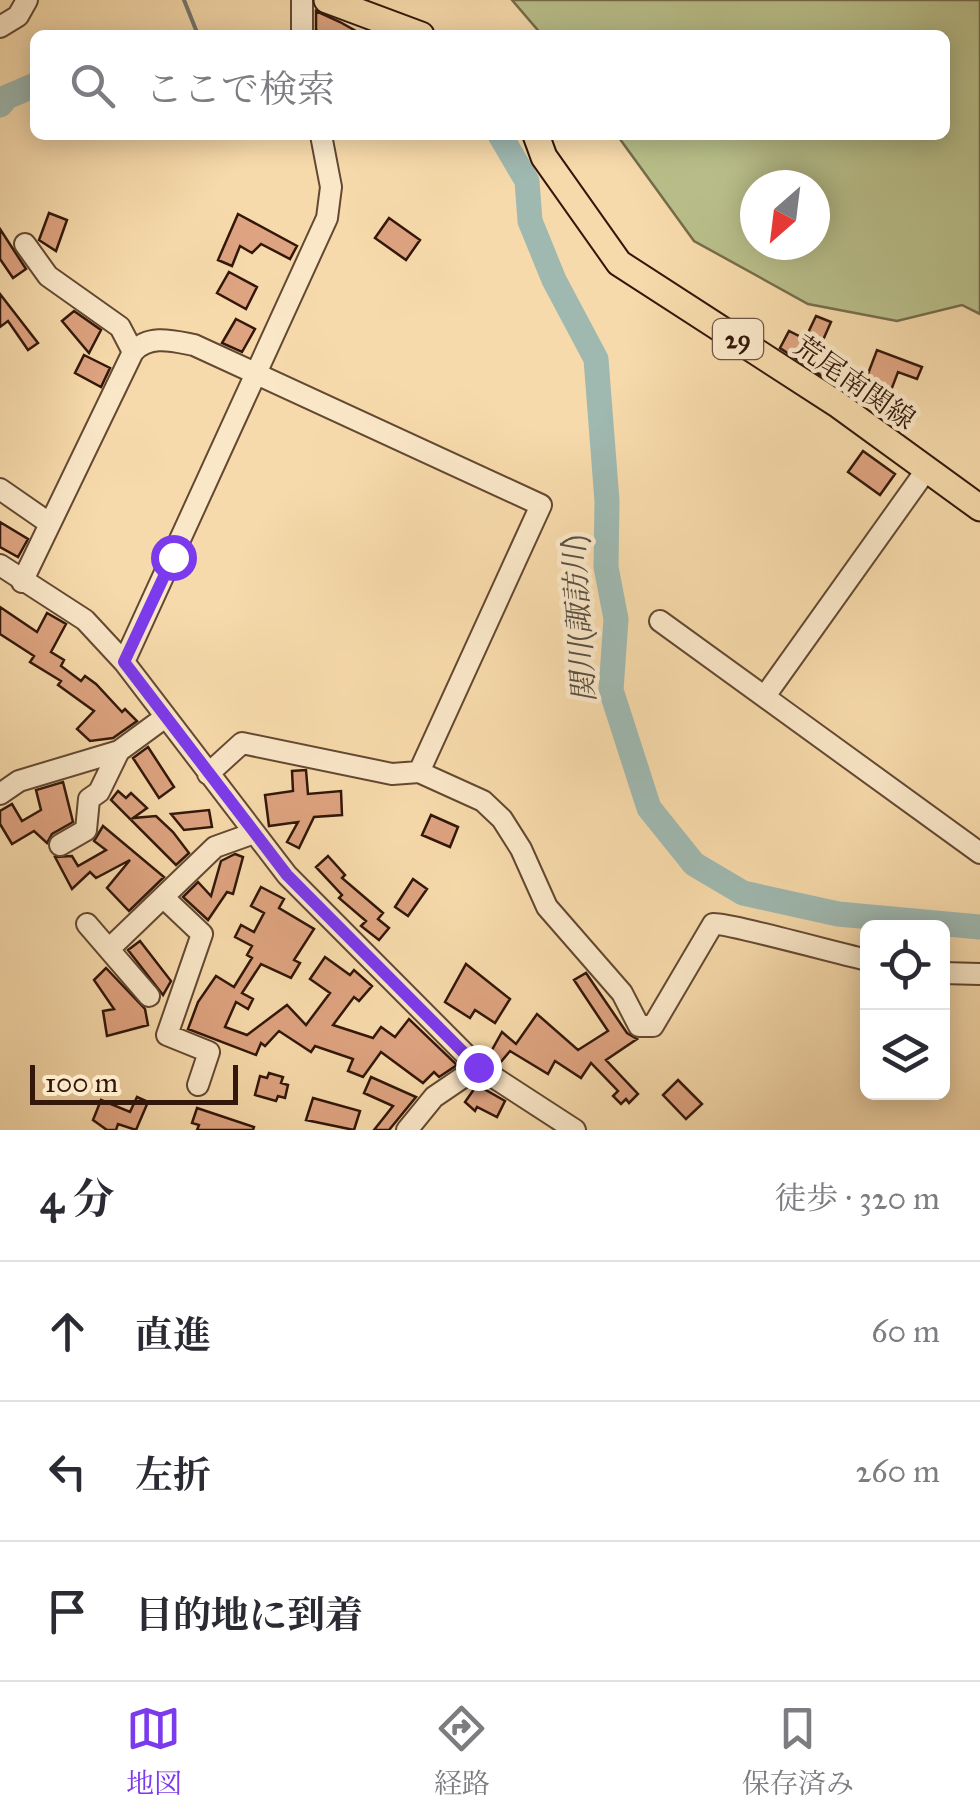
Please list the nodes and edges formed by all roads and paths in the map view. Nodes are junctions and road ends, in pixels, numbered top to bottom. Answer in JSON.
{"nodes":[{"id":1,"x":27,"y":0,"type":"edge"},
{"id":2,"x":302,"y":0,"type":"edge"},
{"id":3,"x":327,"y":0,"type":"edge"},
{"id":4,"x":0,"y":27,"type":"edge"},
{"id":5,"x":302,"y":30,"type":"edge"},
{"id":6,"x":407,"y":30,"type":"edge"},
{"id":7,"x":322,"y":140,"type":"edge"},
{"id":8,"x":538,"y":140,"type":"edge"},
{"id":9,"x":25,"y":244,"type":"dead end"},
{"id":10,"x":133,"y":352,"type":"junction"},
{"id":11,"x":256,"y":374,"type":"junction"},
{"id":12,"x":928,"y":470,"type":"junction"},
{"id":13,"x":0,"y":489,"type":"edge"},
{"id":14,"x":980,"y":508,"type":"edge"},
{"id":15,"x":49,"y":523,"type":"junction"},
{"id":16,"x":0,"y":564,"type":"edge"},
{"id":17,"x":22,"y":582,"type":"junction"},
{"id":18,"x":660,"y":620,"type":"dead end"},
{"id":19,"x":124,"y":662,"type":"junction"},
{"id":20,"x":765,"y":696,"type":"junction"},
{"id":21,"x":164,"y":718,"type":"junction"},
{"id":22,"x":118,"y":751,"type":"junction"},
{"id":23,"x":419,"y":772,"type":"junction"},
{"id":24,"x":208,"y":774,"type":"junction"},
{"id":25,"x":0,"y":794,"type":"edge"},
{"id":26,"x":254,"y":833,"type":"junction"},
{"id":27,"x":60,"y":845,"type":"dead end"},
{"id":28,"x":980,"y":853,"type":"edge"},
{"id":29,"x":163,"y":897,"type":"junction"},
{"id":30,"x":87,"y":924,"type":"dead end"},
{"id":31,"x":109,"y":950,"type":"junction"},
{"id":32,"x":860,"y":958,"type":"edge"},
{"id":33,"x":950,"y":973,"type":"edge"},
{"id":34,"x":980,"y":974,"type":"edge"},
{"id":35,"x":149,"y":996,"type":"dead end"},
{"id":36,"x":478,"y":1067,"type":"junction"},
{"id":37,"x":198,"y":1085,"type":"dead end"},
{"id":38,"x":407,"y":1130,"type":"edge"},
{"id":39,"x":575,"y":1130,"type":"edge"}],
"edges":[{"from":1,"to":4,"type":"street"},
{"from":2,"to":5,"type":"street"},
{"from":3,"to":6,"type":"main road"},
{"from":7,"to":11,"type":"street"},
{"from":8,"to":12,"type":"main road","name":"荒尾南関線","number":"29"},
{"from":9,"to":10,"type":"street"},
{"from":10,"to":11,"type":"street"},
{"from":10,"to":15,"type":"street"},
{"from":11,"to":19,"type":"street"},
{"from":11,"to":23,"type":"street"},
{"from":12,"to":14,"type":"main road","name":"荒尾南関線","number":"29"},
{"from":12,"to":20,"type":"street"},
{"from":13,"to":15,"type":"street"},
{"from":15,"to":17,"type":"street"},
{"from":16,"to":17,"type":"street"},
{"from":17,"to":19,"type":"street"},
{"from":18,"to":20,"type":"street"},
{"from":19,"to":21,"type":"street"},
{"from":20,"to":28,"type":"street"},
{"from":21,"to":22,"type":"street"},
{"from":21,"to":24,"type":"street"},
{"from":22,"to":25,"type":"street"},
{"from":22,"to":27,"type":"street"},
{"from":23,"to":24,"type":"street"},
{"from":23,"to":32,"type":"street"},
{"from":24,"to":26,"type":"street"},
{"from":26,"to":29,"type":"street"},
{"from":26,"to":36,"type":"street"},
{"from":29,"to":31,"type":"street"},
{"from":29,"to":37,"type":"street"},
{"from":30,"to":31,"type":"street"},
{"from":31,"to":35,"type":"street"},
{"from":33,"to":34,"type":"street"},
{"from":36,"to":38,"type":"street"},
{"from":36,"to":39,"type":"street"}]}
